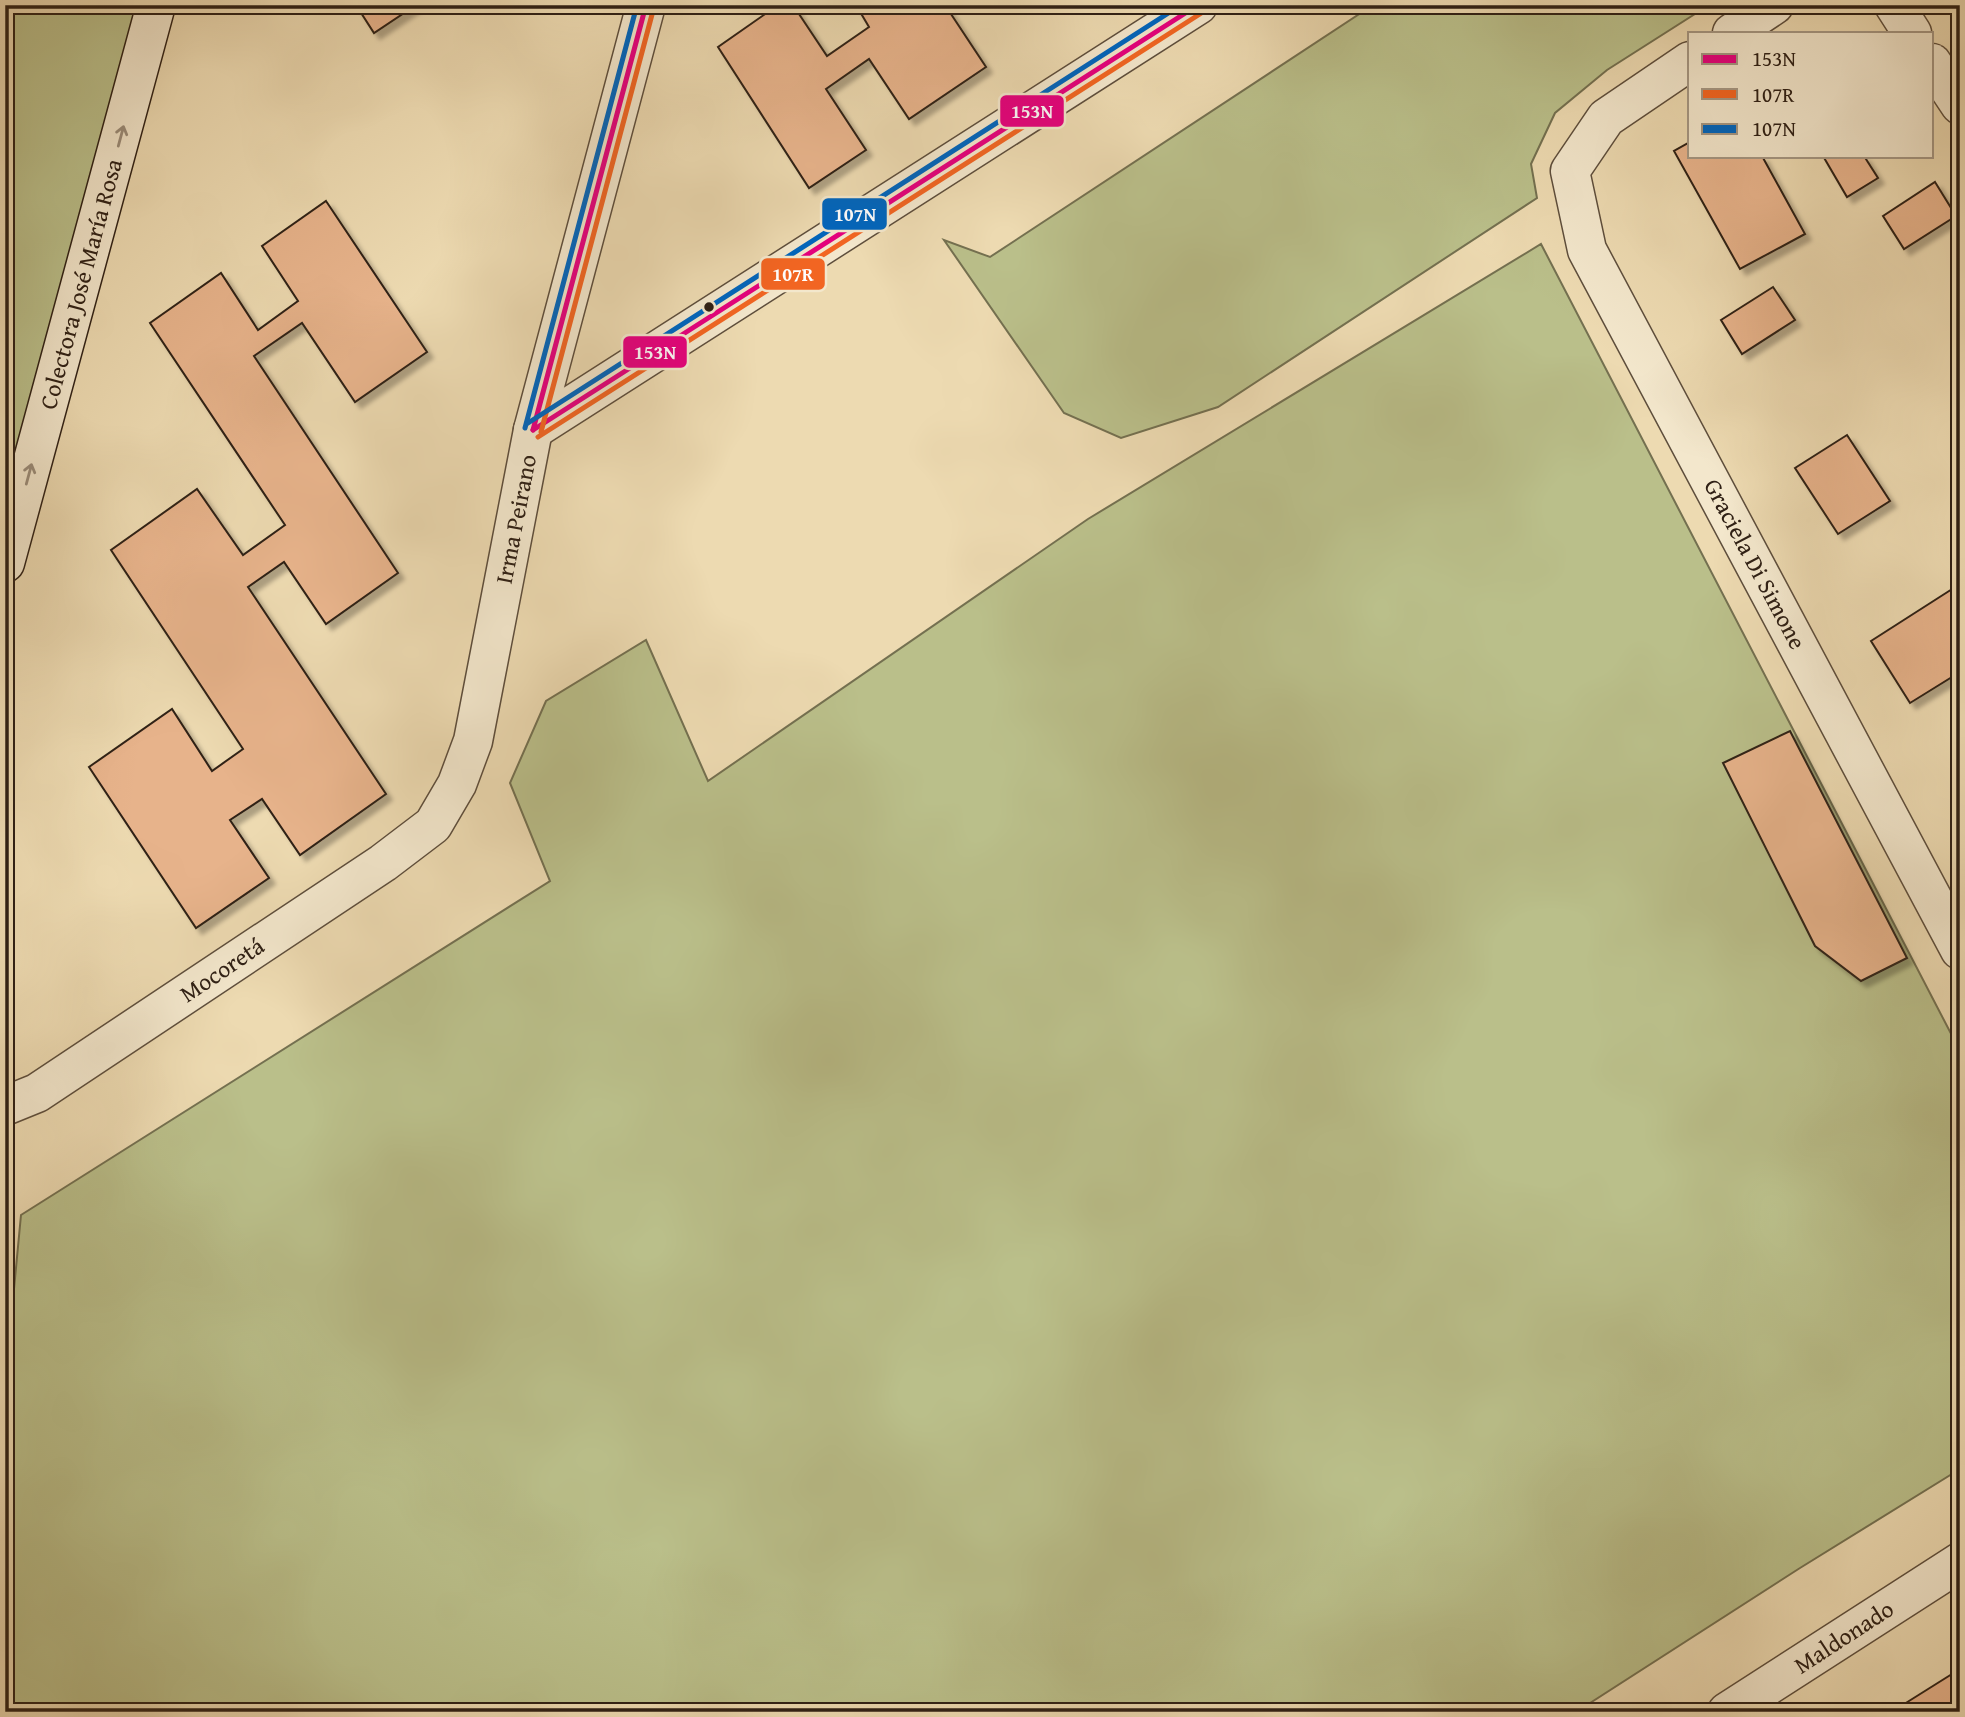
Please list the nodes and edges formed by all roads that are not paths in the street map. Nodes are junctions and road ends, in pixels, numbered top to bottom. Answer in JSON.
{"nodes":[{"id":1,"x":156,"y":5,"type":"edge"},
{"id":2,"x":646,"y":5,"type":"edge"},
{"id":3,"x":1198,"y":5,"type":"edge"},
{"id":4,"x":1774,"y":5,"type":"edge"},
{"id":5,"x":1894,"y":5,"type":"edge"},
{"id":6,"x":1734,"y":32,"type":"edge"},
{"id":7,"x":1912,"y":32,"type":"edge"},
{"id":8,"x":1688,"y":62,"type":"edge"},
{"id":9,"x":1934,"y":65,"type":"edge"},
{"id":10,"x":1960,"y":105,"type":"edge"},
{"id":11,"x":533,"y":430,"type":"junction"},
{"id":12,"x":5,"y":564,"type":"edge"},
{"id":13,"x":433,"y":825,"type":"joint"},
{"id":14,"x":1960,"y":950,"type":"edge"},
{"id":15,"x":5,"y":1106,"type":"edge"},
{"id":16,"x":1960,"y":1562,"type":"edge"},
{"id":17,"x":1727,"y":1712,"type":"edge"}],
"edges":[{"from":12,"to":1,"type":"street","name":"Colectora José María Rosa","one_way":true},
{"from":2,"to":11,"type":"street","name":"Irma Peirano"},
{"from":3,"to":11,"type":"street"},
{"from":4,"to":6,"type":"street"},
{"from":5,"to":7,"type":"street"},
{"from":8,"to":14,"type":"street","name":"Graciela Di Simone"},
{"from":9,"to":10,"type":"street"},
{"from":11,"to":13,"type":"street","name":"Irma Peirano"},
{"from":13,"to":15,"type":"street","name":"Mocoretá"},
{"from":16,"to":17,"type":"street","name":"Maldonado"}]}
